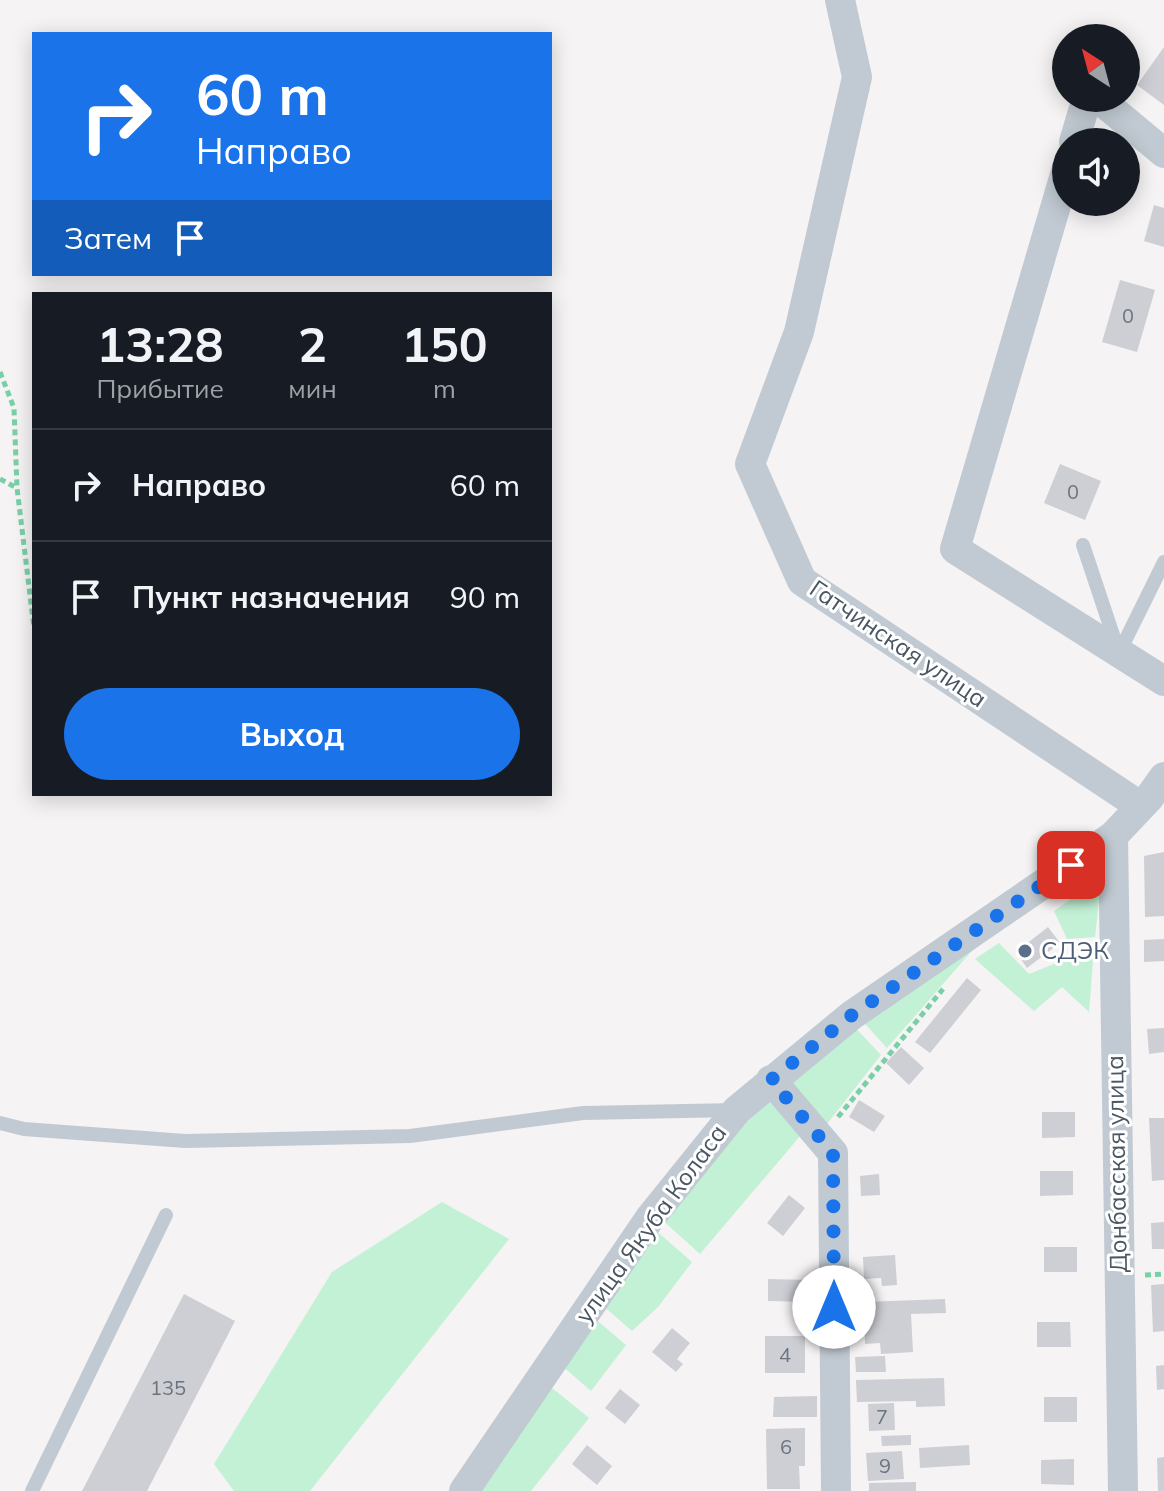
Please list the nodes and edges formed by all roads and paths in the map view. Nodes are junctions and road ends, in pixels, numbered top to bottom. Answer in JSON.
{"nodes":[{"id":1,"x":840,"y":0,"type":"edge"},
{"id":2,"x":1115,"y":112,"type":"edge"},
{"id":3,"x":1164,"y":153,"type":"edge"},
{"id":4,"x":1053,"y":216,"type":"edge"},
{"id":5,"x":0,"y":372,"type":"edge"},
{"id":6,"x":0,"y":479,"type":"edge"},
{"id":7,"x":17,"y":488,"type":"junction"},
{"id":8,"x":1083,"y":545,"type":"dead end"},
{"id":9,"x":1164,"y":562,"type":"edge"},
{"id":10,"x":32,"y":612,"type":"edge"},
{"id":11,"x":1119,"y":653,"type":"junction"},
{"id":12,"x":1164,"y":681,"type":"edge"},
{"id":13,"x":1154,"y":797,"type":"edge"},
{"id":14,"x":1113,"y":836,"type":"junction"},
{"id":15,"x":946,"y":985,"type":"dead end"},
{"id":16,"x":771,"y":1080,"type":"junction"},
{"id":17,"x":737,"y":1110,"type":"junction"},
{"id":18,"x":0,"y":1123,"type":"edge"},
{"id":19,"x":833,"y":1153,"type":"junction"},
{"id":20,"x":166,"y":1215,"type":"dead end"},
{"id":21,"x":32,"y":1491,"type":"edge"},
{"id":22,"x":464,"y":1491,"type":"edge"},
{"id":23,"x":836,"y":1491,"type":"edge"},
{"id":24,"x":1123,"y":1491,"type":"edge"}],
"edges":[{"from":1,"to":13,"type":"street","name":"Гатчинская улица"},
{"from":2,"to":3,"type":"street"},
{"from":4,"to":11,"type":"street"},
{"from":5,"to":7,"type":"path"},
{"from":6,"to":7,"type":"path"},
{"from":7,"to":10,"type":"path"},
{"from":8,"to":11,"type":"lane"},
{"from":9,"to":11,"type":"lane"},
{"from":11,"to":12,"type":"street"},
{"from":13,"to":14,"type":"street","name":"улица Якуба Коласа"},
{"from":14,"to":16,"type":"street","name":"улица Якуба Коласа"},
{"from":14,"to":24,"type":"street","name":"Донбасская улица"},
{"from":15,"to":19,"type":"path"},
{"from":16,"to":17,"type":"street","name":"улица Якуба Коласа"},
{"from":16,"to":19,"type":"street"},
{"from":17,"to":18,"type":"lane"},
{"from":17,"to":22,"type":"street","name":"улица Якуба Коласа"},
{"from":19,"to":23,"type":"street"},
{"from":20,"to":21,"type":"lane"}]}
